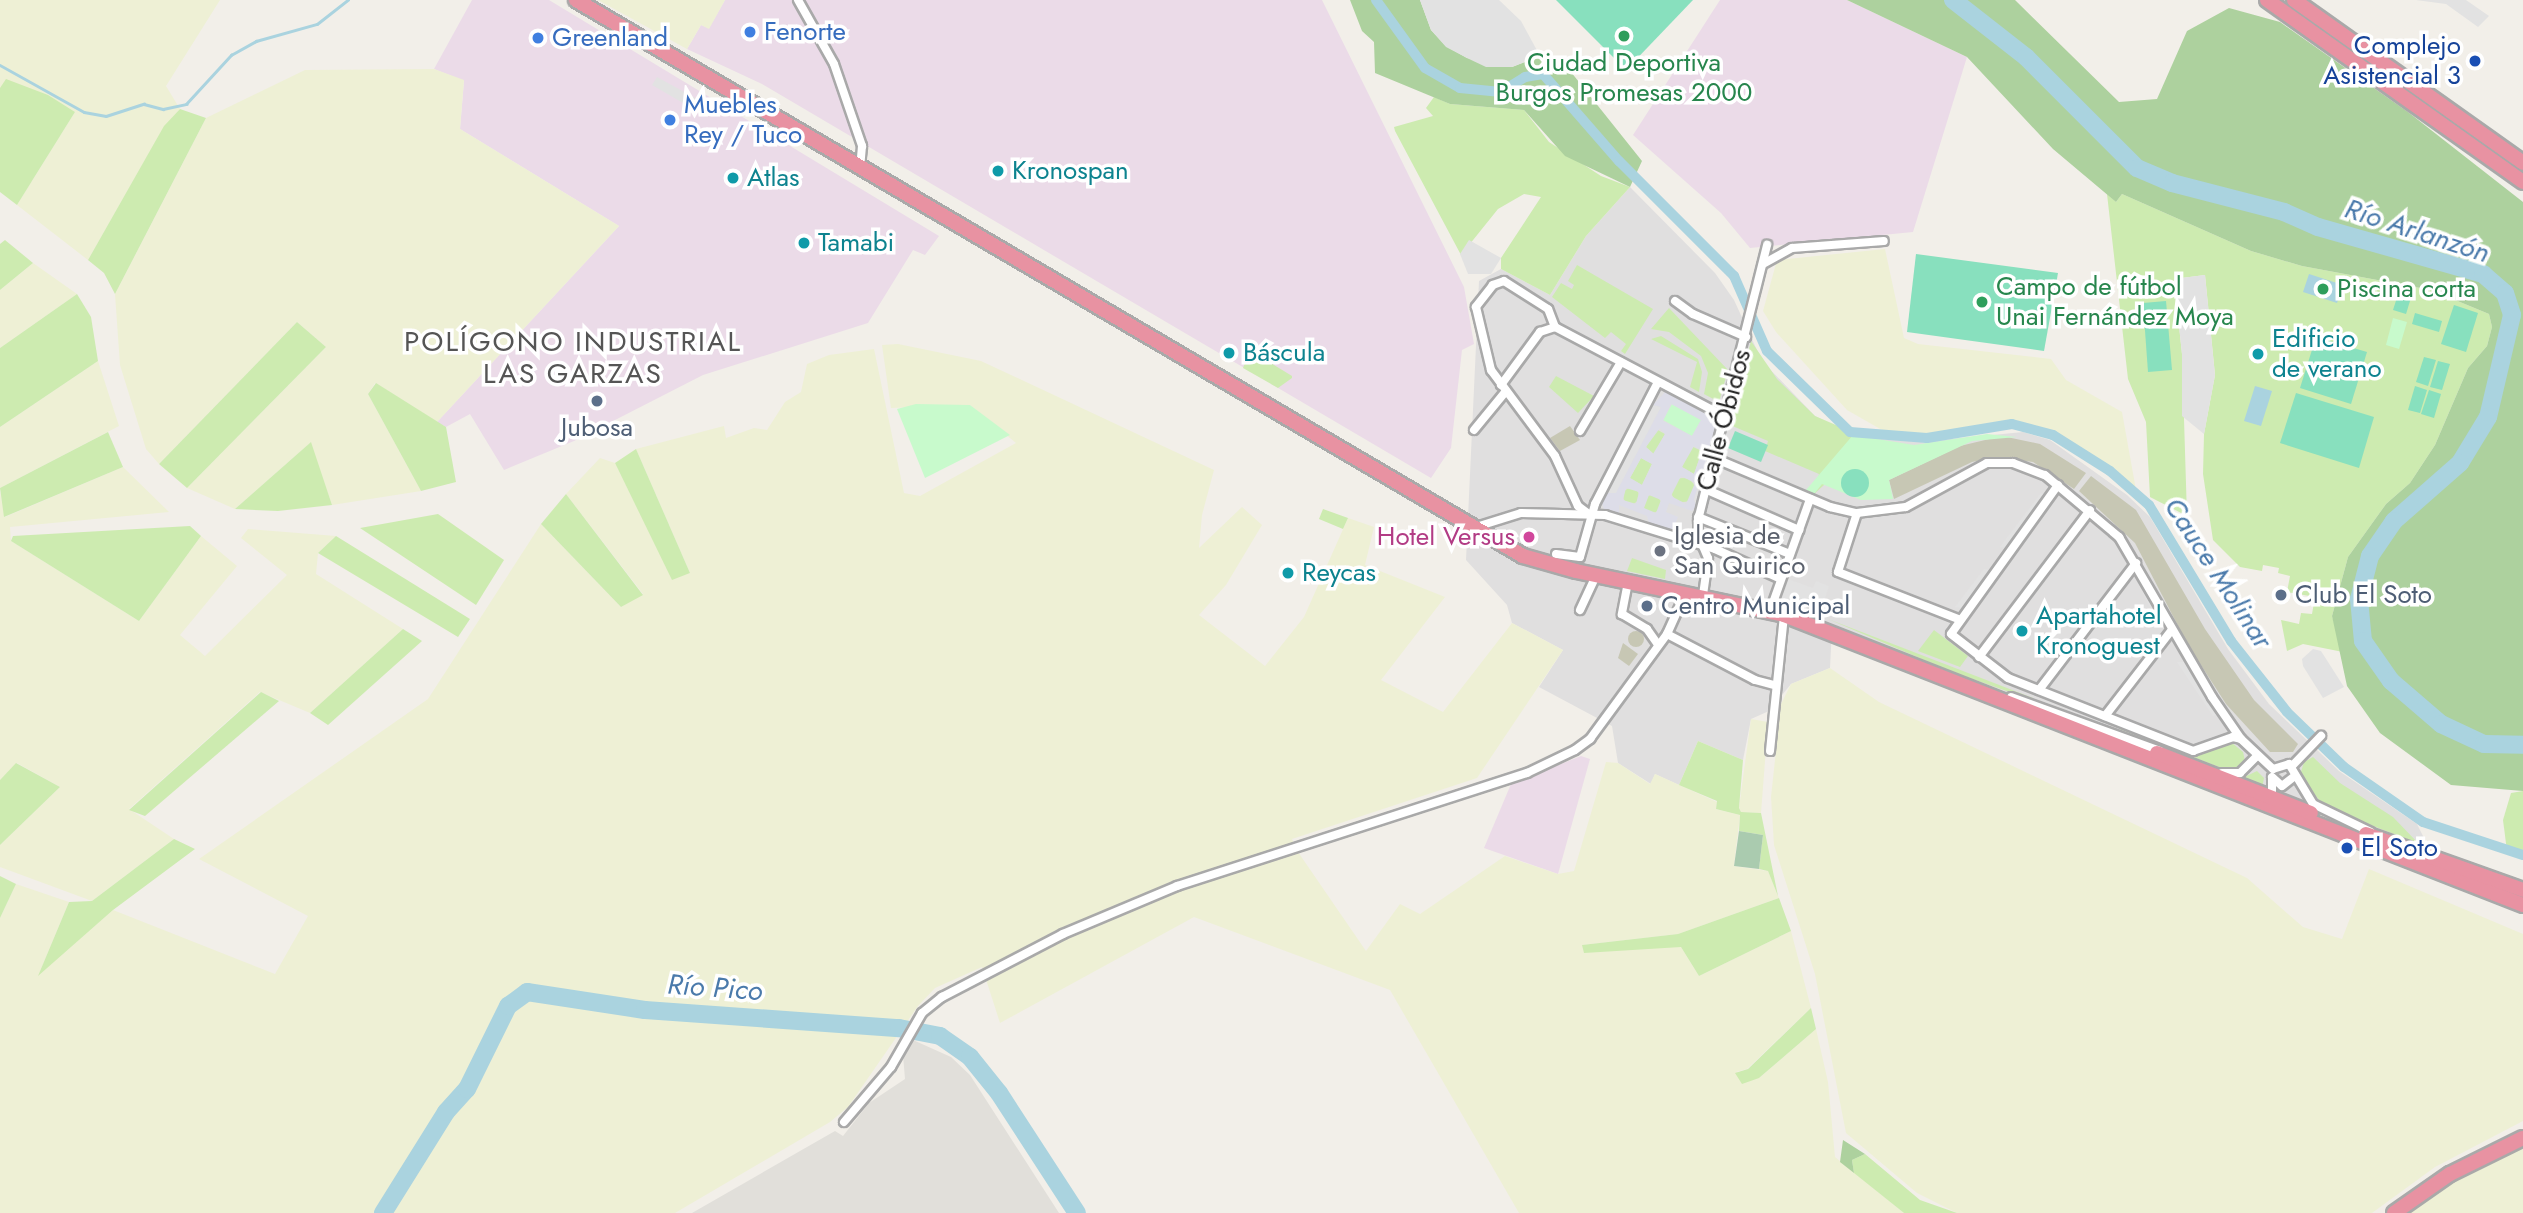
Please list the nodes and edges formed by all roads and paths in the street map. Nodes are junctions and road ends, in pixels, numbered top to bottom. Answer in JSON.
{"nodes":[{"id":1,"x":576,"y":0,"type":"edge"},
{"id":2,"x":798,"y":0,"type":"edge"},
{"id":3,"x":2267,"y":0,"type":"edge"},
{"id":4,"x":2294,"y":0,"type":"edge"},
{"id":5,"x":2523,"y":163,"type":"edge"},
{"id":6,"x":860,"y":167,"type":"junction"},
{"id":7,"x":2523,"y":182,"type":"edge"},
{"id":8,"x":1884,"y":241,"type":"dead end"},
{"id":9,"x":1766,"y":245,"type":"dead end"},
{"id":10,"x":1763,"y":264,"type":"junction"},
{"id":11,"x":1675,"y":301,"type":"dead end"},
{"id":12,"x":1555,"y":327,"type":"junction"},
{"id":13,"x":1746,"y":337,"type":"junction"},
{"id":14,"x":1621,"y":362,"type":"junction"},
{"id":15,"x":1658,"y":382,"type":"junction"},
{"id":16,"x":1503,"y":388,"type":"junction"},
{"id":17,"x":1726,"y":417,"type":"junction"},
{"id":18,"x":1474,"y":430,"type":"dead end"},
{"id":19,"x":1580,"y":431,"type":"dead end"},
{"id":20,"x":1714,"y":458,"type":"junction"},
{"id":21,"x":2059,"y":485,"type":"junction"},
{"id":22,"x":1705,"y":489,"type":"junction"},
{"id":23,"x":1810,"y":499,"type":"junction"},
{"id":24,"x":2090,"y":510,"type":"junction"},
{"id":25,"x":1857,"y":513,"type":"junction"},
{"id":26,"x":1591,"y":515,"type":"junction"},
{"id":27,"x":1698,"y":517,"type":"junction"},
{"id":28,"x":1472,"y":529,"type":"junction"},
{"id":29,"x":1799,"y":530,"type":"junction"},
{"id":30,"x":1704,"y":546,"type":"junction"},
{"id":31,"x":1556,"y":554,"type":"dead end"},
{"id":32,"x":1790,"y":554,"type":"junction"},
{"id":33,"x":2136,"y":563,"type":"junction"},
{"id":34,"x":1596,"y":575,"type":"junction"},
{"id":35,"x":1781,"y":579,"type":"junction"},
{"id":36,"x":1628,"y":582,"type":"junction"},
{"id":37,"x":1686,"y":592,"type":"junction"},
{"id":38,"x":1703,"y":595,"type":"junction"},
{"id":39,"x":1580,"y":610,"type":"dead end"},
{"id":40,"x":1777,"y":613,"type":"junction"},
{"id":41,"x":1958,"y":619,"type":"junction"},
{"id":42,"x":2171,"y":631,"type":"junction"},
{"id":43,"x":1667,"y":634,"type":"junction"},
{"id":44,"x":1658,"y":645,"type":"junction"},
{"id":45,"x":1979,"y":657,"type":"junction"},
{"id":46,"x":1774,"y":685,"type":"junction"},
{"id":47,"x":2039,"y":690,"type":"junction"},
{"id":48,"x":1990,"y":696,"type":"junction"},
{"id":49,"x":2105,"y":716,"type":"junction"},
{"id":50,"x":2065,"y":724,"type":"junction"},
{"id":51,"x":2233,"y":728,"type":"junction"},
{"id":52,"x":2321,"y":736,"type":"dead end"},
{"id":53,"x":2230,"y":739,"type":"junction"},
{"id":54,"x":2241,"y":739,"type":"junction"},
{"id":55,"x":1770,"y":751,"type":"dead end"},
{"id":56,"x":2257,"y":757,"type":"junction"},
{"id":57,"x":2292,"y":766,"type":"junction"},
{"id":58,"x":2273,"y":774,"type":"junction"},
{"id":59,"x":2295,"y":776,"type":"junction"},
{"id":60,"x":2271,"y":797,"type":"junction"},
{"id":61,"x":2328,"y":829,"type":"junction"},
{"id":62,"x":2386,"y":841,"type":"junction"},
{"id":63,"x":2520,"y":888,"type":"edge"},
{"id":64,"x":2523,"y":905,"type":"edge"},
{"id":65,"x":844,"y":1122,"type":"dead end"},
{"id":66,"x":2523,"y":1138,"type":"edge"},
{"id":67,"x":2394,"y":1213,"type":"edge"}],
"edges":[{"from":1,"to":6,"type":"highway"},
{"from":2,"to":6,"type":"street"},
{"from":3,"to":7,"type":"highway"},
{"from":4,"to":5,"type":"highway"},
{"from":6,"to":28,"type":"highway"},
{"from":8,"to":10,"type":"street"},
{"from":9,"to":10,"type":"street","name":"Calle Óbidos"},
{"from":10,"to":13,"type":"street","name":"Calle Óbidos"},
{"from":11,"to":13,"type":"street"},
{"from":12,"to":14,"type":"street"},
{"from":12,"to":16,"type":"street"},
{"from":12,"to":16,"type":"street"},
{"from":13,"to":17,"type":"street","name":"Calle Óbidos"},
{"from":14,"to":15,"type":"street"},
{"from":14,"to":19,"type":"street"},
{"from":15,"to":17,"type":"street"},
{"from":15,"to":26,"type":"street"},
{"from":16,"to":18,"type":"street"},
{"from":16,"to":26,"type":"street"},
{"from":17,"to":20,"type":"street","name":"Calle Óbidos"},
{"from":20,"to":22,"type":"street","name":"Calle Óbidos"},
{"from":20,"to":23,"type":"street"},
{"from":21,"to":24,"type":"street"},
{"from":21,"to":25,"type":"street"},
{"from":21,"to":41,"type":"street"},
{"from":22,"to":27,"type":"street","name":"Calle Óbidos"},
{"from":22,"to":29,"type":"street"},
{"from":23,"to":25,"type":"street"},
{"from":23,"to":29,"type":"street"},
{"from":24,"to":33,"type":"street"},
{"from":24,"to":45,"type":"street"},
{"from":25,"to":41,"type":"street"},
{"from":26,"to":28,"type":"street"},
{"from":26,"to":30,"type":"street"},
{"from":26,"to":31,"type":"street"},
{"from":27,"to":30,"type":"street","name":"Calle Óbidos"},
{"from":27,"to":32,"type":"street"},
{"from":28,"to":34,"type":"highway"},
{"from":29,"to":32,"type":"street"},
{"from":30,"to":35,"type":"street"},
{"from":30,"to":38,"type":"street","name":"Calle Óbidos"},
{"from":32,"to":35,"type":"street"},
{"from":33,"to":42,"type":"street"},
{"from":33,"to":47,"type":"street"},
{"from":34,"to":36,"type":"highway"},
{"from":34,"to":39,"type":"street"},
{"from":35,"to":40,"type":"street"},
{"from":36,"to":37,"type":"highway"},
{"from":36,"to":44,"type":"street"},
{"from":37,"to":38,"type":"highway"},
{"from":37,"to":43,"type":"street"},
{"from":38,"to":40,"type":"highway"},
{"from":40,"to":46,"type":"street"},
{"from":40,"to":48,"type":"highway"},
{"from":41,"to":45,"type":"street"},
{"from":42,"to":49,"type":"street"},
{"from":42,"to":51,"type":"street"},
{"from":43,"to":44,"type":"street"},
{"from":43,"to":46,"type":"street"},
{"from":44,"to":65,"type":"street"},
{"from":45,"to":47,"type":"street"},
{"from":46,"to":55,"type":"street"},
{"from":47,"to":49,"type":"street"},
{"from":48,"to":50,"type":"highway"},
{"from":48,"to":56,"type":"street"},
{"from":49,"to":53,"type":"street"},
{"from":50,"to":60,"type":"highway"},
{"from":50,"to":61,"type":"highway"},
{"from":51,"to":53,"type":"street"},
{"from":51,"to":54,"type":"street"},
{"from":52,"to":57,"type":"street"},
{"from":53,"to":54,"type":"street"},
{"from":54,"to":56,"type":"street"},
{"from":56,"to":58,"type":"street"},
{"from":57,"to":58,"type":"street"},
{"from":57,"to":59,"type":"street"},
{"from":58,"to":59,"type":"street"},
{"from":58,"to":60,"type":"street"},
{"from":59,"to":62,"type":"street"},
{"from":60,"to":61,"type":"street"},
{"from":60,"to":62,"type":"highway"},
{"from":61,"to":64,"type":"highway"},
{"from":62,"to":63,"type":"highway"},
{"from":66,"to":67,"type":"highway"}]}
